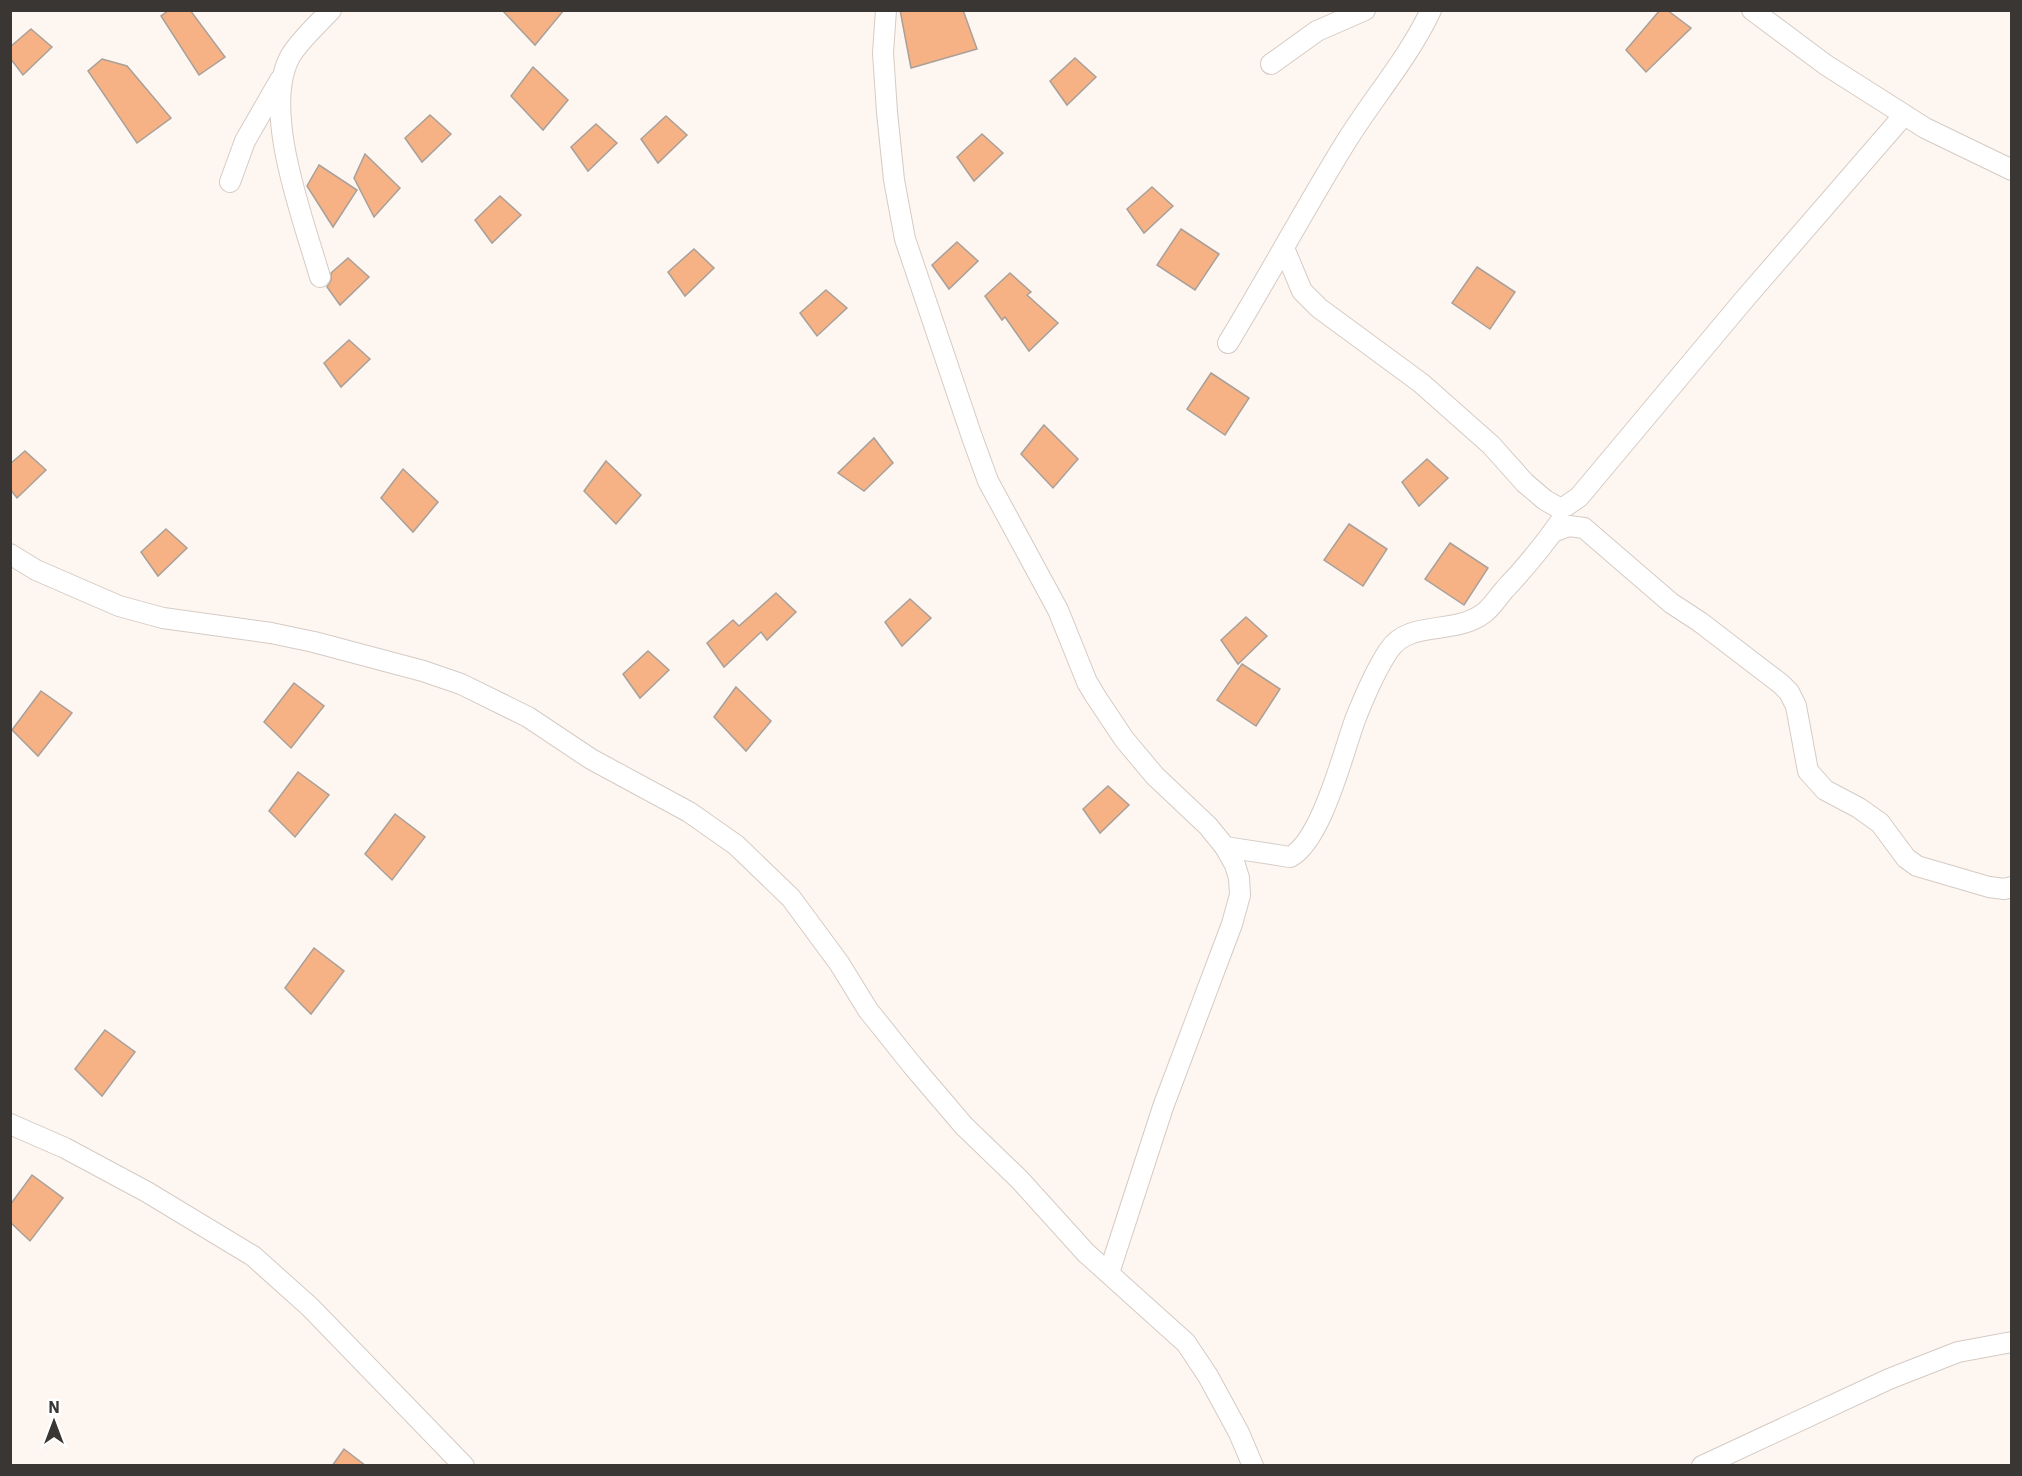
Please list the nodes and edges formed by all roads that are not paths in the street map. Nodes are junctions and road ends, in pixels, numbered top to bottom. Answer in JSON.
{"nodes":[{"id":1,"x":331,"y":10,"type":"edge"},
{"id":2,"x":886,"y":10,"type":"edge"},
{"id":3,"x":1365,"y":10,"type":"edge"},
{"id":4,"x":1431,"y":10,"type":"edge"},
{"id":5,"x":1752,"y":10,"type":"edge"},
{"id":6,"x":1271,"y":64,"type":"dead end"},
{"id":7,"x":284,"y":75,"type":"junction"},
{"id":8,"x":1904,"y":115,"type":"junction"},
{"id":9,"x":2012,"y":170,"type":"edge"},
{"id":10,"x":230,"y":182,"type":"dead end"},
{"id":11,"x":1284,"y":248,"type":"junction"},
{"id":12,"x":320,"y":277,"type":"dead end"},
{"id":13,"x":1228,"y":343,"type":"dead end"},
{"id":14,"x":1579,"y":497,"type":"junction"},
{"id":15,"x":1553,"y":532,"type":"junction"},
{"id":16,"x":10,"y":554,"type":"edge"},
{"id":17,"x":1225,"y":847,"type":"junction"},
{"id":18,"x":2012,"y":887,"type":"edge"},
{"id":19,"x":10,"y":1124,"type":"edge"},
{"id":20,"x":1109,"y":1273,"type":"junction"},
{"id":21,"x":2012,"y":1342,"type":"edge"},
{"id":22,"x":464,"y":1466,"type":"edge"},
{"id":23,"x":1253,"y":1466,"type":"edge"},
{"id":24,"x":1702,"y":1466,"type":"edge"}],
"edges":[{"from":1,"to":7,"type":"street"},
{"from":2,"to":17,"type":"street"},
{"from":3,"to":6,"type":"street"},
{"from":4,"to":11,"type":"street"},
{"from":5,"to":8,"type":"street"},
{"from":7,"to":10,"type":"street"},
{"from":7,"to":12,"type":"street"},
{"from":8,"to":9,"type":"street"},
{"from":8,"to":14,"type":"street"},
{"from":11,"to":13,"type":"street"},
{"from":11,"to":14,"type":"street"},
{"from":14,"to":15,"type":"street"},
{"from":15,"to":17,"type":"street"},
{"from":15,"to":18,"type":"street"},
{"from":16,"to":20,"type":"street"},
{"from":17,"to":20,"type":"street"},
{"from":19,"to":22,"type":"street"},
{"from":20,"to":23,"type":"street"},
{"from":21,"to":24,"type":"street"}]}
